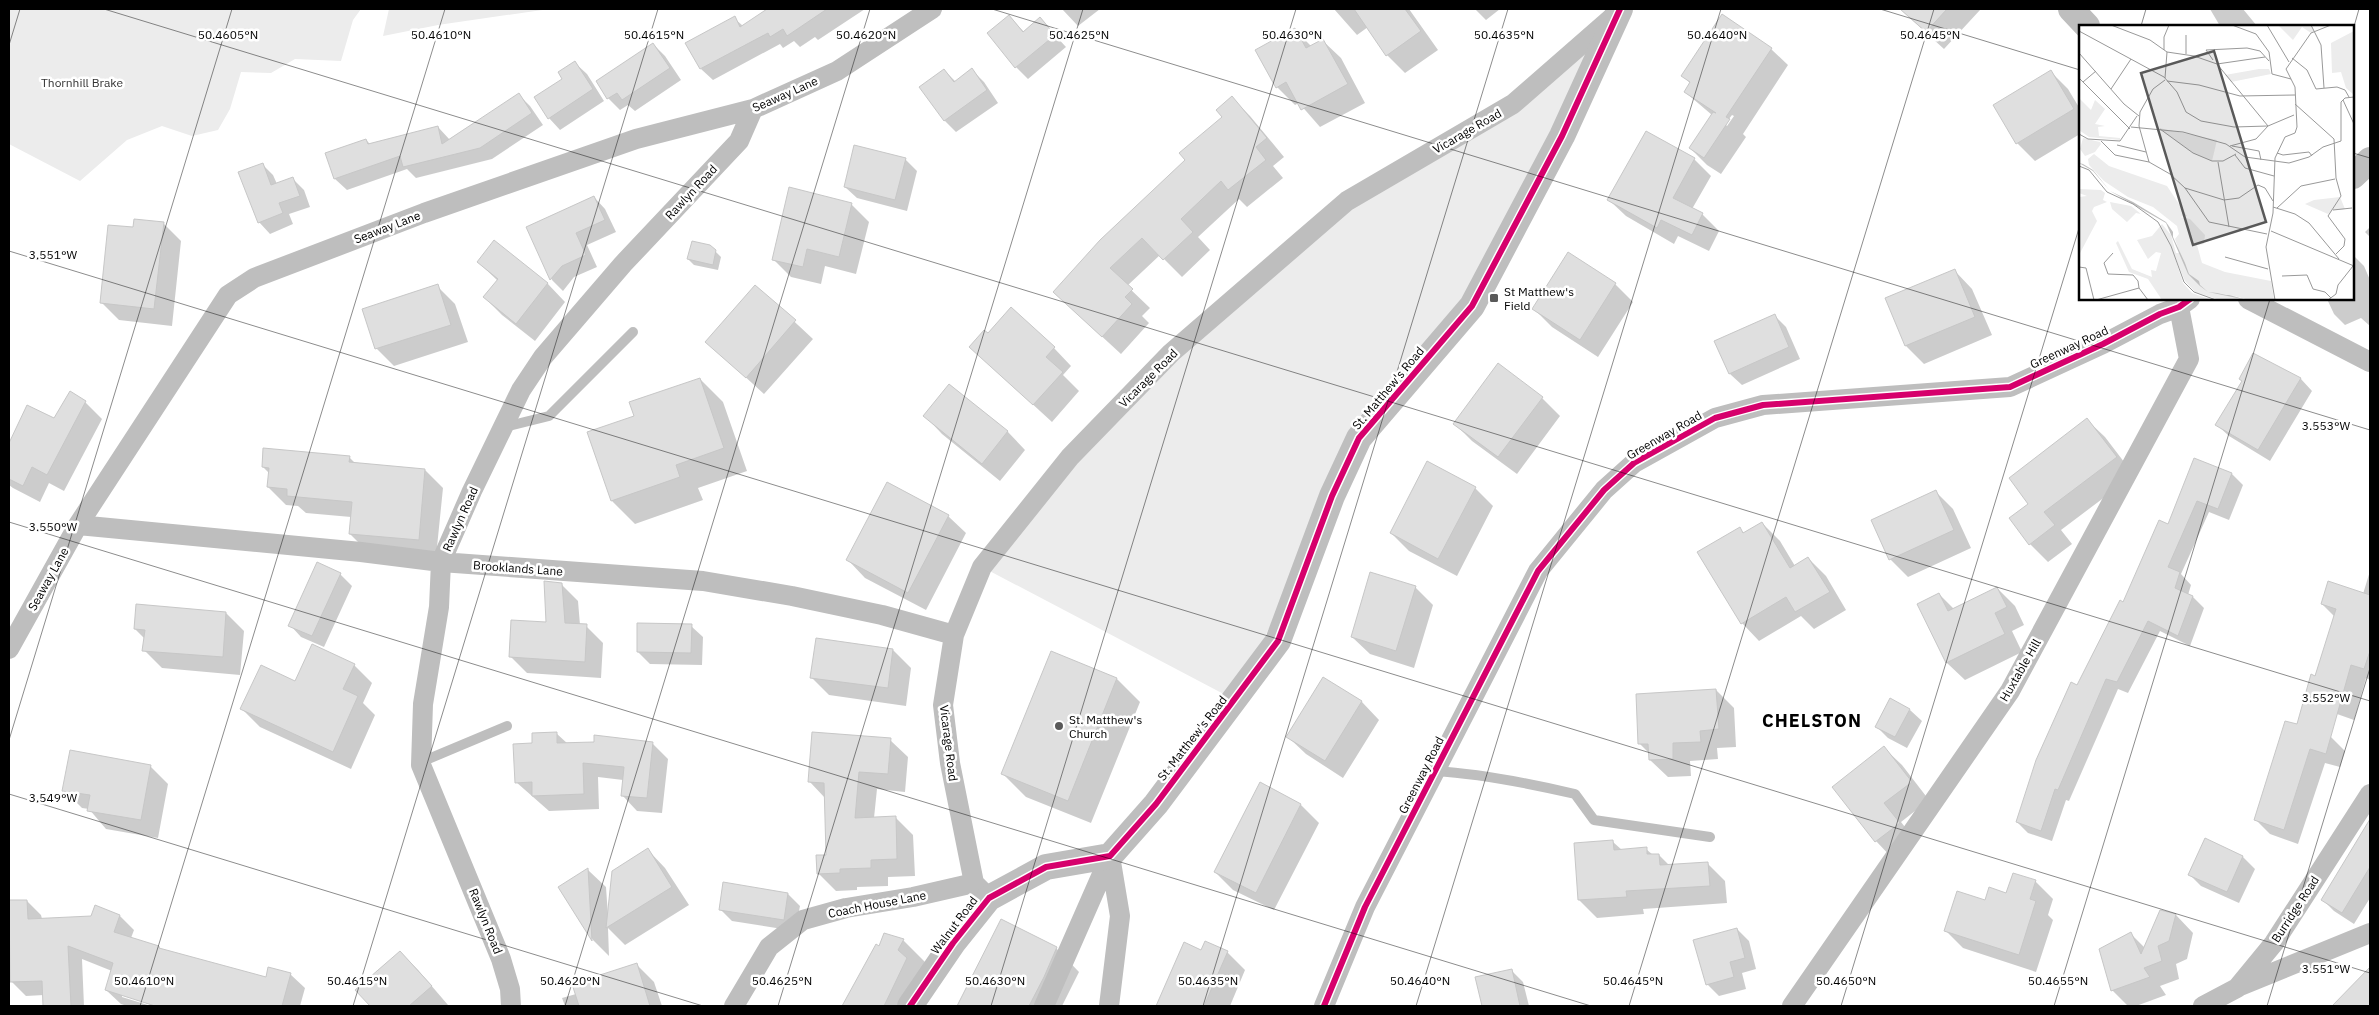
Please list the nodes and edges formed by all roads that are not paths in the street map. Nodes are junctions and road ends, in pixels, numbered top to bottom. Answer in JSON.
{"nodes":[{"id":1,"x":932,"y":9,"type":"edge"},
{"id":2,"x":2071,"y":9,"type":"edge"},
{"id":3,"x":1619,"y":10,"type":"edge"},
{"id":4,"x":2086,"y":25,"type":"edge"},
{"id":5,"x":753,"y":109,"type":"junction"},
{"id":6,"x":2370,"y":160,"type":"edge"},
{"id":7,"x":2354,"y":175,"type":"edge"},
{"id":8,"x":2250,"y":300,"type":"edge"},
{"id":9,"x":2184,"y":303,"type":"edge"},
{"id":10,"x":633,"y":332,"type":"dead end"},
{"id":11,"x":2370,"y":362,"type":"edge"},
{"id":12,"x":503,"y":427,"type":"junction"},
{"id":13,"x":78,"y":524,"type":"junction"},
{"id":14,"x":441,"y":562,"type":"junction"},
{"id":15,"x":954,"y":635,"type":"junction"},
{"id":16,"x":9,"y":649,"type":"edge"},
{"id":17,"x":507,"y":726,"type":"dead end"},
{"id":18,"x":421,"y":762,"type":"junction"},
{"id":19,"x":1436,"y":770,"type":"junction"},
{"id":20,"x":2370,"y":794,"type":"edge"},
{"id":21,"x":1710,"y":837,"type":"dead end"},
{"id":22,"x":1110,"y":856,"type":"junction"},
{"id":23,"x":981,"y":890,"type":"junction"},
{"id":24,"x":2370,"y":932,"type":"edge"},
{"id":25,"x":2237,"y":988,"type":"junction"},
{"id":26,"x":511,"y":1006,"type":"edge"},
{"id":27,"x":734,"y":1006,"type":"edge"},
{"id":28,"x":910,"y":1006,"type":"edge"},
{"id":29,"x":1044,"y":1006,"type":"edge"},
{"id":30,"x":1109,"y":1006,"type":"edge"},
{"id":31,"x":1324,"y":1006,"type":"edge"},
{"id":32,"x":1792,"y":1006,"type":"edge"},
{"id":33,"x":2203,"y":1006,"type":"edge"}],
"edges":[{"from":1,"to":5,"type":"street","name":"Seaway Lane"},
{"from":2,"to":4,"type":"street"},
{"from":3,"to":15,"type":"street","name":"Vicarage Road"},
{"from":3,"to":22,"type":"street","name":"St. Matthew's Road"},
{"from":5,"to":12,"type":"street","name":"Rawlyn Road"},
{"from":5,"to":13,"type":"street","name":"Seaway Lane"},
{"from":6,"to":7,"type":"street"},
{"from":8,"to":11,"type":"street"},
{"from":9,"to":19,"type":"street","name":"Greenway Road"},
{"from":9,"to":32,"type":"street","name":"Huxtable Hill"},
{"from":10,"to":12,"type":"lane"},
{"from":12,"to":14,"type":"street","name":"Rawlyn Road"},
{"from":13,"to":14,"type":"street","name":"Brooklands Lane"},
{"from":13,"to":16,"type":"street","name":"Seaway Lane"},
{"from":14,"to":15,"type":"street","name":"Brooklands Lane"},
{"from":14,"to":18,"type":"street","name":"Rawlyn Road"},
{"from":15,"to":23,"type":"street","name":"Vicarage Road"},
{"from":17,"to":18,"type":"lane"},
{"from":18,"to":26,"type":"street","name":"Rawlyn Road"},
{"from":19,"to":21,"type":"lane"},
{"from":19,"to":31,"type":"street","name":"Greenway Road"},
{"from":20,"to":25,"type":"street","name":"Burridge Road"},
{"from":22,"to":23,"type":"street","name":"Walnut Road"},
{"from":22,"to":29,"type":"street"},
{"from":22,"to":30,"type":"street"},
{"from":23,"to":27,"type":"street","name":"Coach House Lane"},
{"from":23,"to":28,"type":"street","name":"Walnut Road"},
{"from":24,"to":25,"type":"street"},
{"from":25,"to":33,"type":"street","name":"Burridge Road"}]}
